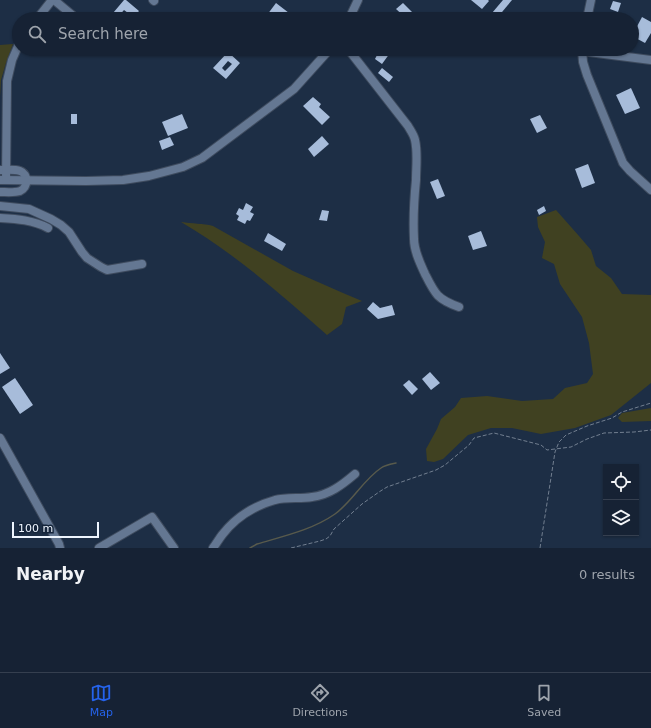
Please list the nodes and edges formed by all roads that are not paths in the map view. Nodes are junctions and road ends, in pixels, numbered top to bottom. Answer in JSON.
{"nodes":[{"id":1,"x":53,"y":0,"type":"edge"},
{"id":2,"x":358,"y":0,"type":"edge"},
{"id":3,"x":591,"y":0,"type":"edge"},
{"id":4,"x":43,"y":12,"type":"edge"},
{"id":5,"x":68,"y":12,"type":"edge"},
{"id":6,"x":352,"y":12,"type":"edge"},
{"id":7,"x":588,"y":12,"type":"edge"},
{"id":8,"x":14,"y":56,"type":"edge"},
{"id":9,"x":324,"y":56,"type":"edge"},
{"id":10,"x":353,"y":56,"type":"edge"},
{"id":11,"x":582,"y":56,"type":"edge"},
{"id":12,"x":623,"y":56,"type":"edge"},
{"id":13,"x":651,"y":60,"type":"edge"},
{"id":14,"x":3,"y":170,"type":"edge"},
{"id":15,"x":3,"y":180,"type":"edge"},
{"id":16,"x":27,"y":180,"type":"junction"},
{"id":17,"x":651,"y":190,"type":"edge"},
{"id":18,"x":0,"y":192,"type":"edge"},
{"id":19,"x":0,"y":206,"type":"edge"},
{"id":20,"x":0,"y":218,"type":"edge"},
{"id":21,"x":48,"y":228,"type":"dead end"},
{"id":22,"x":142,"y":264,"type":"dead end"},
{"id":23,"x":459,"y":307,"type":"dead end"},
{"id":24,"x":0,"y":438,"type":"edge"},
{"id":25,"x":355,"y":474,"type":"dead end"},
{"id":26,"x":60,"y":548,"type":"edge"},
{"id":27,"x":99,"y":548,"type":"edge"},
{"id":28,"x":174,"y":548,"type":"edge"},
{"id":29,"x":213,"y":548,"type":"edge"}],
"edges":[{"from":1,"to":4,"type":"street"},
{"from":1,"to":5,"type":"street"},
{"from":2,"to":6,"type":"street"},
{"from":3,"to":7,"type":"street"},
{"from":8,"to":14,"type":"street"},
{"from":9,"to":16,"type":"street"},
{"from":10,"to":23,"type":"street"},
{"from":11,"to":17,"type":"street"},
{"from":12,"to":13,"type":"street"},
{"from":14,"to":15,"type":"street"},
{"from":14,"to":16,"type":"street"},
{"from":15,"to":16,"type":"street"},
{"from":16,"to":18,"type":"street"},
{"from":19,"to":22,"type":"street"},
{"from":20,"to":21,"type":"street"},
{"from":24,"to":26,"type":"street"},
{"from":25,"to":29,"type":"street"},
{"from":27,"to":28,"type":"street"}]}
